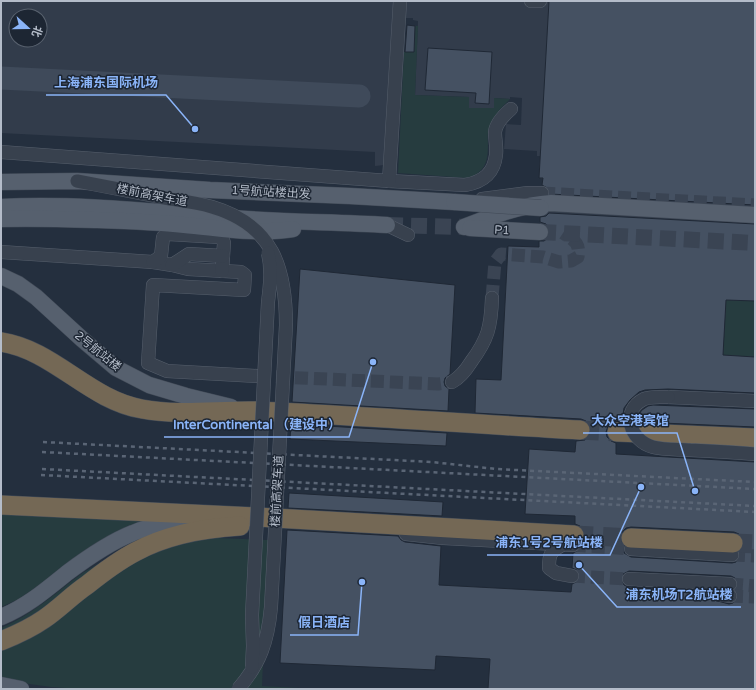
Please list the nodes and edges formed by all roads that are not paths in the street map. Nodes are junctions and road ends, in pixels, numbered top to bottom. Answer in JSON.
{"nodes":[{"id":1,"x":400,"y":1,"type":"edge"},
{"id":2,"x":531,"y":1,"type":"edge"},
{"id":3,"x":540,"y":2,"type":"edge"},
{"id":4,"x":511,"y":109,"type":"dead end"},
{"id":5,"x":1,"y":152,"type":"edge"},
{"id":6,"x":1,"y":174,"type":"edge"},
{"id":7,"x":78,"y":181,"type":"junction"},
{"id":8,"x":389,"y":181,"type":"junction"},
{"id":9,"x":1,"y":182,"type":"edge"},
{"id":10,"x":541,"y":201,"type":"tunnel mouth"},
{"id":11,"x":1,"y":207,"type":"edge"},
{"id":12,"x":755,"y":214,"type":"edge"},
{"id":13,"x":233,"y":218,"type":"junction"},
{"id":14,"x":1,"y":219,"type":"edge"},
{"id":15,"x":330,"y":222,"type":"junction"},
{"id":16,"x":184,"y":225,"type":"junction"},
{"id":17,"x":387,"y":225,"type":"joint"},
{"id":18,"x":540,"y":232,"type":"tunnel mouth"},
{"id":19,"x":408,"y":235,"type":"dead end"},
{"id":20,"x":264,"y":239,"type":"junction"},
{"id":21,"x":1,"y":252,"type":"edge"},
{"id":22,"x":223,"y":256,"type":"junction"},
{"id":23,"x":153,"y":262,"type":"junction"},
{"id":24,"x":172,"y":265,"type":"junction"},
{"id":25,"x":222,"y":271,"type":"junction"},
{"id":26,"x":1,"y":276,"type":"edge"},
{"id":27,"x":492,"y":298,"type":"tunnel mouth"},
{"id":28,"x":1,"y":342,"type":"edge"},
{"id":29,"x":258,"y":376,"type":"tunnel mouth"},
{"id":30,"x":452,"y":382,"type":"tunnel mouth"},
{"id":31,"x":755,"y":401,"type":"edge"},
{"id":32,"x":255,"y":411,"type":"junction"},
{"id":33,"x":580,"y":430,"type":"tunnel mouth"},
{"id":34,"x":617,"y":432,"type":"tunnel mouth"},
{"id":35,"x":755,"y":438,"type":"edge"},
{"id":36,"x":755,"y":454,"type":"edge"},
{"id":37,"x":1,"y":505,"type":"edge"},
{"id":38,"x":257,"y":517,"type":"junction"},
{"id":39,"x":317,"y":520,"type":"junction"},
{"id":40,"x":570,"y":542,"type":"joint"},
{"id":41,"x":631,"y":543,"type":"tunnel mouth"},
{"id":42,"x":732,"y":549,"type":"tunnel mouth"},
{"id":43,"x":572,"y":576,"type":"tunnel mouth"},
{"id":44,"x":629,"y":579,"type":"tunnel mouth"},
{"id":45,"x":726,"y":591,"type":"tunnel mouth"},
{"id":46,"x":1,"y":617,"type":"edge"},
{"id":47,"x":1,"y":641,"type":"edge"},
{"id":48,"x":251,"y":673,"type":"junction"},
{"id":49,"x":1,"y":685,"type":"edge"},
{"id":50,"x":21,"y":689,"type":"edge"},
{"id":51,"x":238,"y":689,"type":"edge"}],
"edges":[{"from":1,"to":8,"type":"street"},
{"from":2,"to":3,"type":"street"},
{"from":4,"to":8,"type":"street"},
{"from":5,"to":8,"type":"street"},
{"from":6,"to":7,"type":"main road"},
{"from":7,"to":9,"type":"main road","name":"1号航站楼出发"},
{"from":7,"to":10,"type":"main road","name":"1号航站楼出发","bridge":true},
{"from":7,"to":20,"type":"street","name":"楼前高架车道","bridge":true},
{"from":11,"to":13,"type":"main road"},
{"from":12,"to":18,"type":"main road","name":"P1"},
{"from":13,"to":15,"type":"main road"},
{"from":13,"to":16,"type":"main road"},
{"from":14,"to":16,"type":"main road"},
{"from":15,"to":16,"type":"main road"},
{"from":15,"to":17,"type":"main road"},
{"from":17,"to":19,"type":"street"},
{"from":20,"to":48,"type":"street","name":"楼前高架车道","bridge":true},
{"from":20,"to":48,"type":"street","name":"楼前高架车道","bridge":true},
{"from":21,"to":23,"type":"street"},
{"from":22,"to":23,"type":"street"},
{"from":22,"to":24,"type":"street"},
{"from":22,"to":25,"type":"street"},
{"from":23,"to":24,"type":"street"},
{"from":24,"to":25,"type":"street"},
{"from":25,"to":29,"type":"street"},
{"from":26,"to":32,"type":"main road","name":"2号航站楼"},
{"from":27,"to":30,"type":"street"},
{"from":28,"to":32,"type":"highway"},
{"from":31,"to":36,"type":"street","bridge":true},
{"from":32,"to":33,"type":"highway"},
{"from":34,"to":35,"type":"highway"},
{"from":37,"to":38,"type":"highway"},
{"from":38,"to":39,"type":"highway"},
{"from":38,"to":46,"type":"main road"},
{"from":39,"to":40,"type":"highway"},
{"from":39,"to":47,"type":"highway"},
{"from":40,"to":43,"type":"street"},
{"from":41,"to":42,"type":"highway"},
{"from":44,"to":45,"type":"street"},
{"from":48,"to":51,"type":"street","name":"楼前高架车道","bridge":true},
{"from":49,"to":50,"type":"main road"}]}
